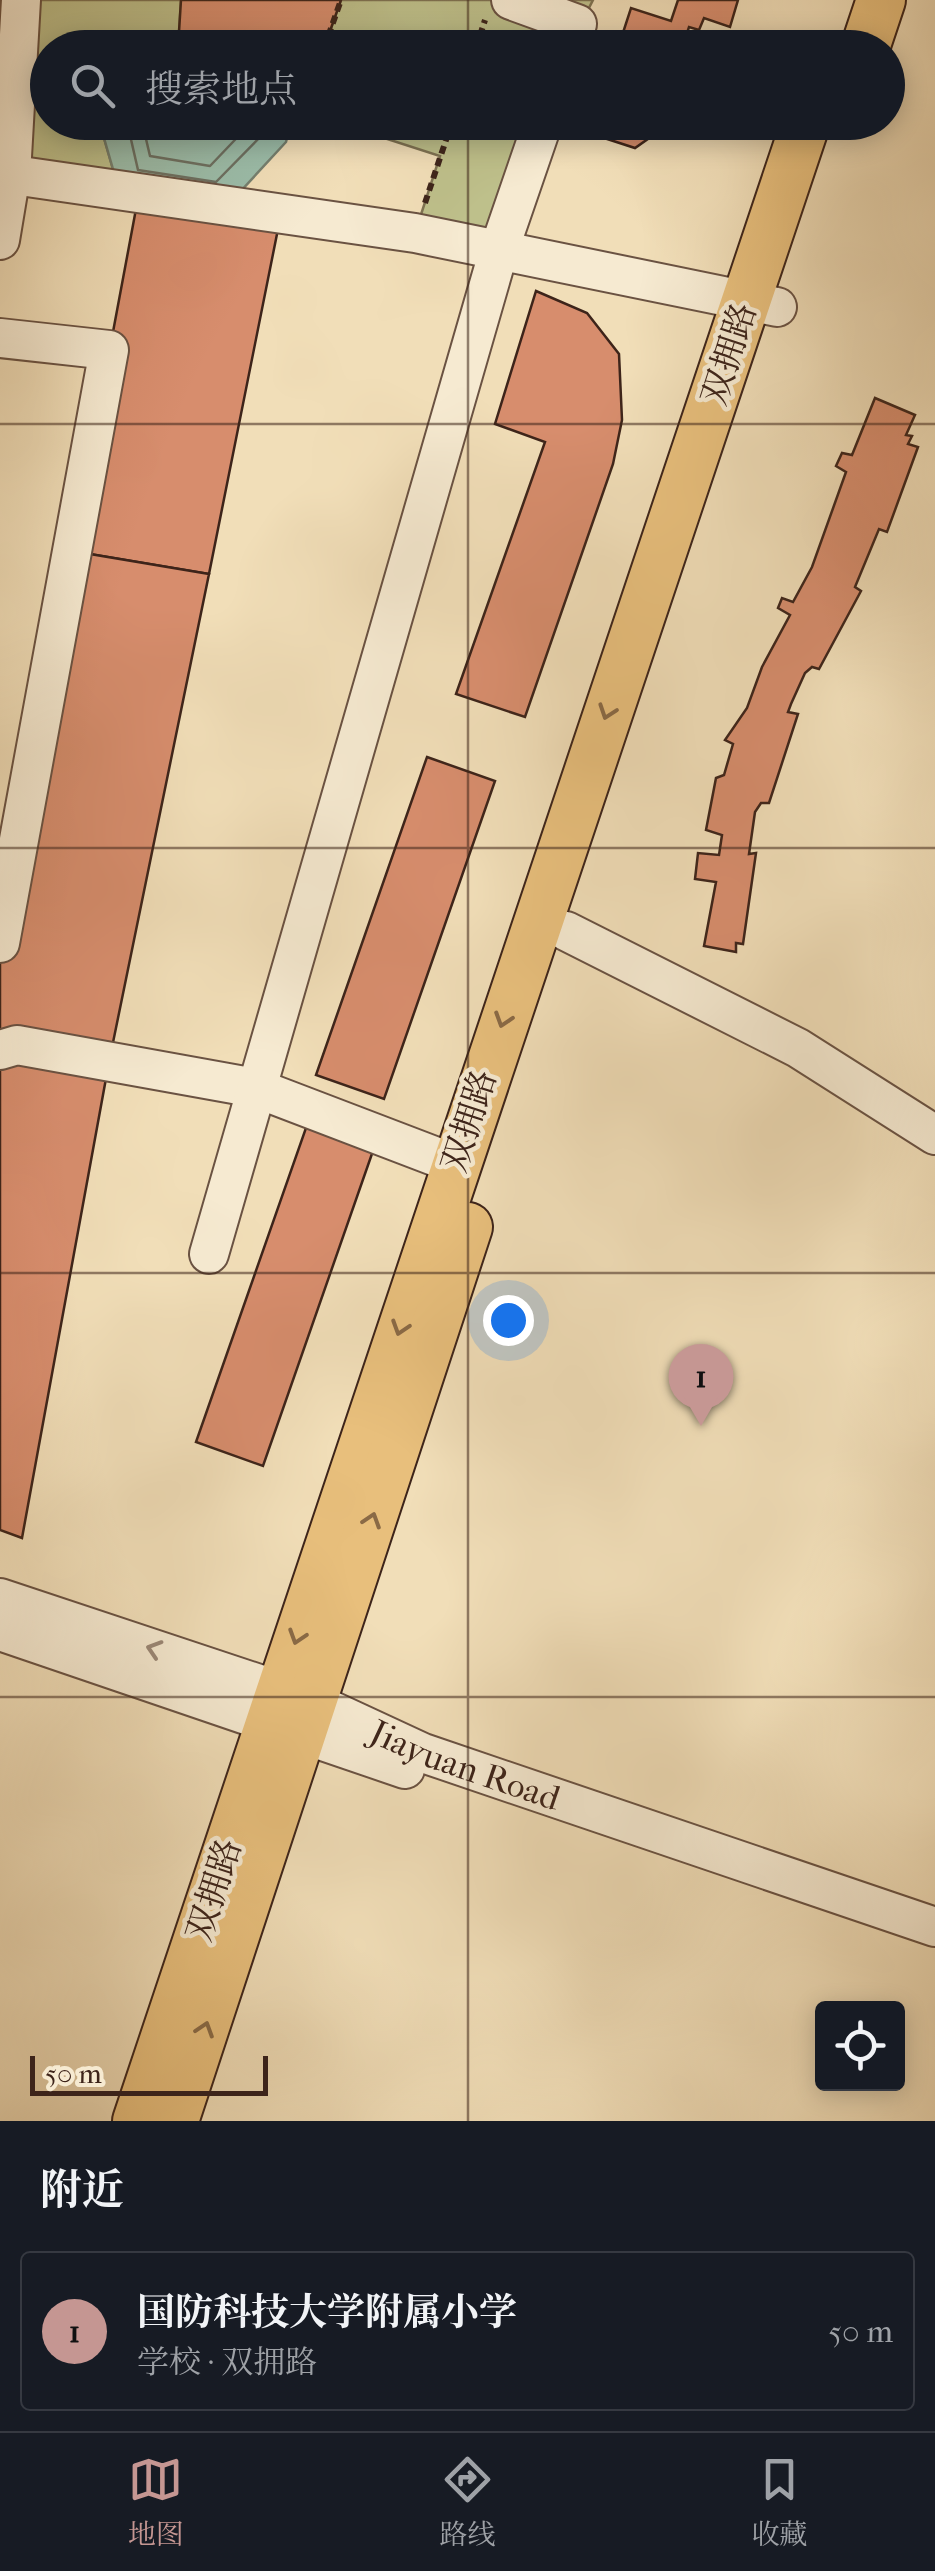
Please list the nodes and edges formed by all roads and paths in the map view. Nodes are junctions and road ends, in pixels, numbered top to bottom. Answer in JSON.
{"nodes":[{"id":1,"x":21,"y":0,"type":"edge"},
{"id":2,"x":341,"y":0,"type":"edge"},
{"id":3,"x":510,"y":0,"type":"edge"},
{"id":4,"x":847,"y":0,"type":"edge"},
{"id":5,"x":881,"y":0,"type":"edge"},
{"id":6,"x":580,"y":24,"type":"edge"},
{"id":7,"x":330,"y":30,"type":"edge"},
{"id":8,"x":837,"y":30,"type":"edge"},
{"id":9,"x":871,"y":30,"type":"edge"},
{"id":10,"x":446,"y":140,"type":"edge"},
{"id":11,"x":537,"y":140,"type":"edge"},
{"id":12,"x":802,"y":140,"type":"edge"},
{"id":13,"x":832,"y":140,"type":"edge"},
{"id":14,"x":5,"y":174,"type":"edge"},
{"id":15,"x":415,"y":233,"type":"junction"},
{"id":16,"x":0,"y":240,"type":"edge"},
{"id":17,"x":499,"y":250,"type":"junction"},
{"id":18,"x":762,"y":303,"type":"junction"},
{"id":19,"x":0,"y":338,"type":"edge"},
{"id":20,"x":566,"y":931,"type":"junction"},
{"id":21,"x":0,"y":943,"type":"edge"},
{"id":22,"x":0,"y":1050,"type":"edge"},
{"id":23,"x":256,"y":1088,"type":"junction"},
{"id":24,"x":935,"y":1135,"type":"edge"},
{"id":25,"x":455,"y":1164,"type":"junction"},
{"id":26,"x":209,"y":1254,"type":"dead end"},
{"id":27,"x":0,"y":1598,"type":"edge"},
{"id":28,"x":0,"y":1630,"type":"edge"},
{"id":29,"x":291,"y":1712,"type":"junction"},
{"id":30,"x":935,"y":1927,"type":"edge"},
{"id":31,"x":935,"y":1949,"type":"edge"},
{"id":32,"x":136,"y":2121,"type":"edge"},
{"id":33,"x":174,"y":2121,"type":"edge"}],
"edges":[{"from":1,"to":14,"type":"street"},
{"from":2,"to":7,"type":"path"},
{"from":3,"to":6,"type":"street"},
{"from":4,"to":8,"type":"main road"},
{"from":5,"to":9,"type":"main road"},
{"from":10,"to":15,"type":"path"},
{"from":11,"to":17,"type":"street"},
{"from":12,"to":18,"type":"main road","name":"双拥路"},
{"from":13,"to":18,"type":"main road","name":"双拥路"},
{"from":14,"to":15,"type":"street"},
{"from":14,"to":16,"type":"street"},
{"from":15,"to":17,"type":"street"},
{"from":17,"to":18,"type":"street"},
{"from":17,"to":23,"type":"street"},
{"from":18,"to":20,"type":"main road","name":"双拥路"},
{"from":18,"to":25,"type":"main road","name":"双拥路","one_way":true},
{"from":19,"to":21,"type":"street"},
{"from":20,"to":24,"type":"street"},
{"from":29,"to":20,"type":"main road","name":"双拥路","one_way":true},
{"from":22,"to":23,"type":"street"},
{"from":23,"to":25,"type":"street"},
{"from":23,"to":26,"type":"street"},
{"from":25,"to":29,"type":"main road","name":"双拥路","one_way":true},
{"from":29,"to":27,"type":"street","name":"Jiayuan Road","one_way":true},
{"from":28,"to":29,"type":"street","name":"Jiayuan Road"},
{"from":29,"to":30,"type":"street","name":"Jiayuan Road"},
{"from":29,"to":31,"type":"street","name":"Jiayuan Road"},
{"from":29,"to":32,"type":"main road","name":"双拥路"},
{"from":33,"to":29,"type":"main road","name":"双拥路","one_way":true}]}
